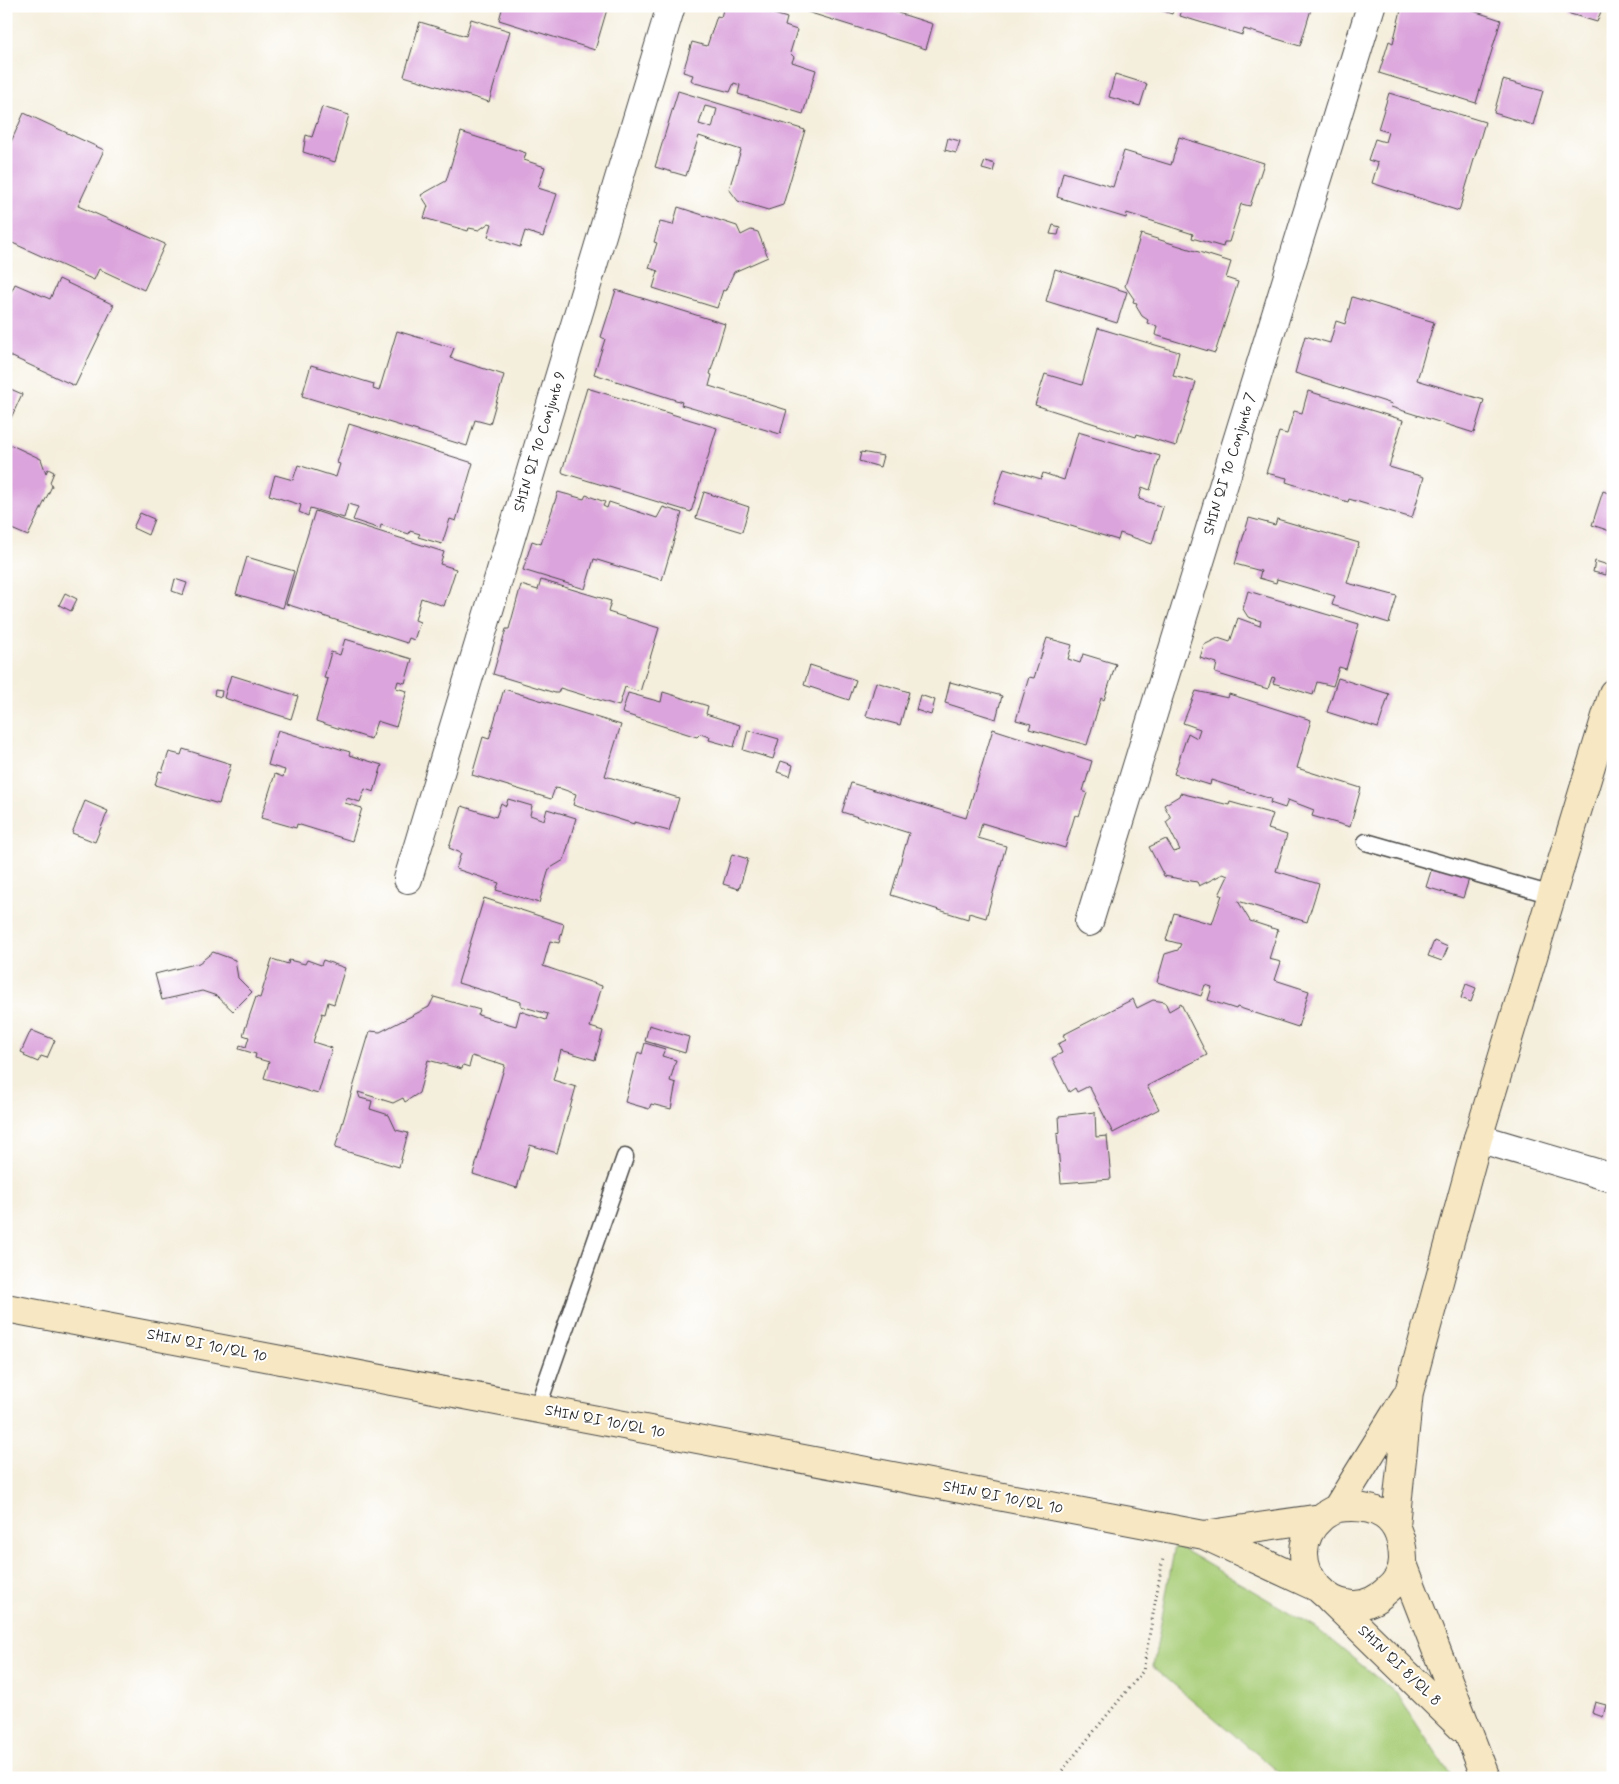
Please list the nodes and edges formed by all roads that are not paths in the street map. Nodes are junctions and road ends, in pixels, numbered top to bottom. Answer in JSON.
{"nodes":[{"id":1,"x":671,"y":6,"type":"edge"},
{"id":2,"x":1371,"y":6,"type":"edge"},
{"id":3,"x":1613,"y":693,"type":"edge"},
{"id":4,"x":1366,"y":842,"type":"dead end"},
{"id":5,"x":408,"y":879,"type":"dead end"},
{"id":6,"x":1552,"y":895,"type":"junction"},
{"id":7,"x":1089,"y":922,"type":"dead end"},
{"id":8,"x":1478,"y":1138,"type":"junction"},
{"id":9,"x":625,"y":1156,"type":"dead end"},
{"id":10,"x":1613,"y":1178,"type":"edge"},
{"id":11,"x":6,"y":1308,"type":"edge"},
{"id":12,"x":1409,"y":1392,"type":"junction"},
{"id":13,"x":537,"y":1409,"type":"junction"},
{"id":14,"x":1329,"y":1513,"type":"junction"},
{"id":15,"x":1395,"y":1525,"type":"junction"},
{"id":16,"x":1204,"y":1535,"type":"junction"},
{"id":17,"x":1403,"y":1564,"type":"junction"},
{"id":18,"x":1323,"y":1593,"type":"junction"},
{"id":19,"x":1468,"y":1733,"type":"junction"},
{"id":20,"x":1486,"y":1778,"type":"edge"}],
"edges":[{"from":1,"to":5,"type":"street","name":"SHIN QI 10 Conjunto 9"},
{"from":2,"to":7,"type":"street","name":"SHIN QI 10 Conjunto 7"},
{"from":3,"to":6,"type":"street"},
{"from":4,"to":6,"type":"lane"},
{"from":6,"to":8,"type":"street"},
{"from":8,"to":10,"type":"street"},
{"from":8,"to":12,"type":"street"},
{"from":9,"to":13,"type":"lane"},
{"from":11,"to":13,"type":"street","name":"SHIN QI 10/QL 10"},
{"from":12,"to":14,"type":"street"},
{"from":12,"to":15,"type":"street"},
{"from":13,"to":16,"type":"street","name":"SHIN QI 10/QL 10"},
{"from":14,"to":15,"type":"street"},
{"from":14,"to":16,"type":"street","name":"SHIN QI 10/QL 10"},
{"from":14,"to":18,"type":"street"},
{"from":15,"to":17,"type":"street"},
{"from":16,"to":18,"type":"street","name":"SHIN QI 10/QL 10"},
{"from":17,"to":18,"type":"street"},
{"from":17,"to":19,"type":"street","name":"SHIN QI 8/QL 8"},
{"from":18,"to":19,"type":"street","name":"SHIN QI 8/QL 8"},
{"from":19,"to":20,"type":"street","name":"SHIN QI 8/QL 8"}]}
